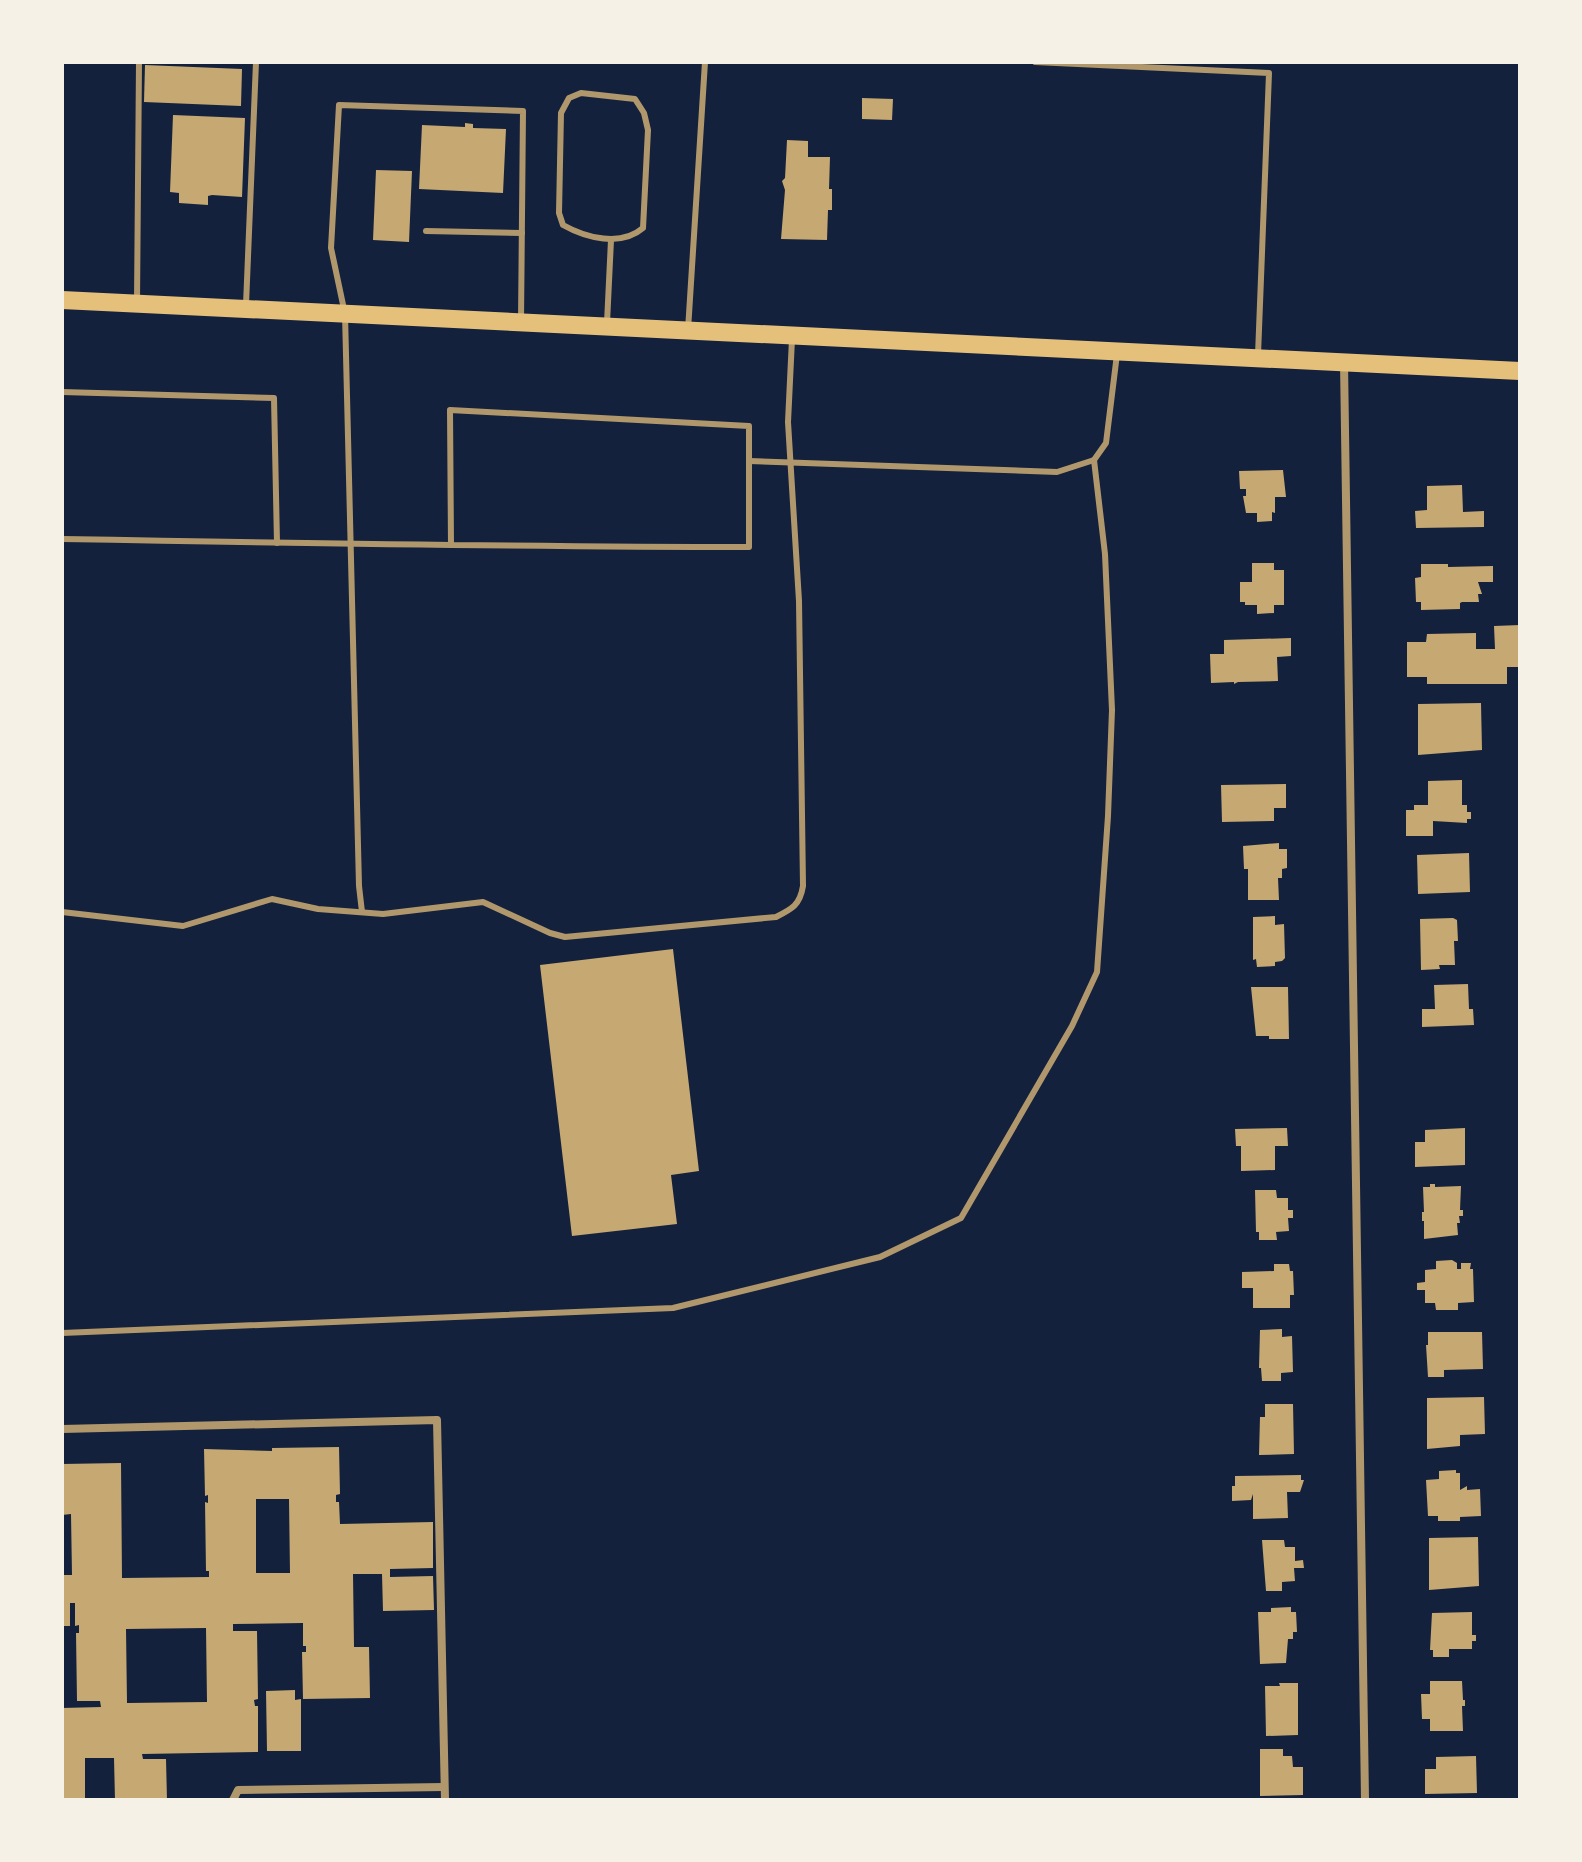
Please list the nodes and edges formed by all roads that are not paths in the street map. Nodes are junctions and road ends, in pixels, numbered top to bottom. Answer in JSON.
{"nodes":[{"id":1,"x":139,"y":62,"type":"edge"},
{"id":2,"x":256,"y":62,"type":"edge"},
{"id":3,"x":705,"y":62,"type":"edge"},
{"id":4,"x":1035,"y":62,"type":"edge"},
{"id":5,"x":426,"y":231,"type":"dead end"},
{"id":6,"x":522,"y":233,"type":"junction"},
{"id":7,"x":611,"y":240,"type":"junction"},
{"id":8,"x":62,"y":300,"type":"edge"},
{"id":9,"x":137,"y":303,"type":"junction"},
{"id":10,"x":245,"y":308,"type":"junction"},
{"id":11,"x":345,"y":314,"type":"junction"},
{"id":12,"x":521,"y":322,"type":"junction"},
{"id":13,"x":606,"y":326,"type":"junction"},
{"id":14,"x":688,"y":330,"type":"junction"},
{"id":15,"x":792,"y":335,"type":"junction"},
{"id":16,"x":1118,"y":351,"type":"junction"},
{"id":17,"x":1258,"y":358,"type":"junction"},
{"id":18,"x":1344,"y":362,"type":"junction"},
{"id":19,"x":1520,"y":371,"type":"edge"},
{"id":20,"x":62,"y":392,"type":"edge"},
{"id":21,"x":1094,"y":460,"type":"junction"},
{"id":22,"x":749,"y":461,"type":"junction"},
{"id":23,"x":791,"y":463,"type":"junction"},
{"id":24,"x":62,"y":539,"type":"edge"},
{"id":25,"x":277,"y":543,"type":"junction"},
{"id":26,"x":351,"y":544,"type":"junction"},
{"id":27,"x":451,"y":545,"type":"junction"},
{"id":28,"x":62,"y":912,"type":"edge"},
{"id":29,"x":362,"y":912,"type":"junction"},
{"id":30,"x":62,"y":1333,"type":"edge"},
{"id":31,"x":62,"y":1429,"type":"edge"},
{"id":32,"x":444,"y":1787,"type":"junction"},
{"id":33,"x":233,"y":1800,"type":"edge"},
{"id":34,"x":445,"y":1800,"type":"edge"},
{"id":35,"x":1365,"y":1800,"type":"edge"}],
"edges":[{"from":1,"to":9,"type":"lane"},
{"from":2,"to":10,"type":"lane"},
{"from":3,"to":14,"type":"lane"},
{"from":4,"to":17,"type":"lane"},
{"from":5,"to":6,"type":"lane"},
{"from":6,"to":11,"type":"lane"},
{"from":6,"to":12,"type":"lane"},
{"from":7,"to":7,"type":"lane"},
{"from":7,"to":13,"type":"lane"},
{"from":8,"to":9,"type":"main road"},
{"from":9,"to":10,"type":"main road"},
{"from":10,"to":11,"type":"main road"},
{"from":11,"to":12,"type":"main road"},
{"from":11,"to":26,"type":"lane"},
{"from":12,"to":13,"type":"main road"},
{"from":13,"to":14,"type":"main road"},
{"from":14,"to":15,"type":"main road"},
{"from":15,"to":16,"type":"main road"},
{"from":15,"to":23,"type":"lane"},
{"from":16,"to":17,"type":"main road"},
{"from":16,"to":21,"type":"lane"},
{"from":17,"to":18,"type":"main road"},
{"from":18,"to":19,"type":"main road"},
{"from":18,"to":35,"type":"street"},
{"from":20,"to":25,"type":"lane"},
{"from":21,"to":23,"type":"lane"},
{"from":21,"to":30,"type":"lane"},
{"from":22,"to":23,"type":"lane"},
{"from":22,"to":27,"type":"lane"},
{"from":22,"to":27,"type":"lane"},
{"from":23,"to":29,"type":"lane"},
{"from":24,"to":25,"type":"lane"},
{"from":25,"to":26,"type":"lane"},
{"from":26,"to":27,"type":"lane"},
{"from":26,"to":29,"type":"lane"},
{"from":28,"to":29,"type":"lane"},
{"from":31,"to":32,"type":"street"},
{"from":32,"to":33,"type":"street"},
{"from":32,"to":34,"type":"street"}]}
